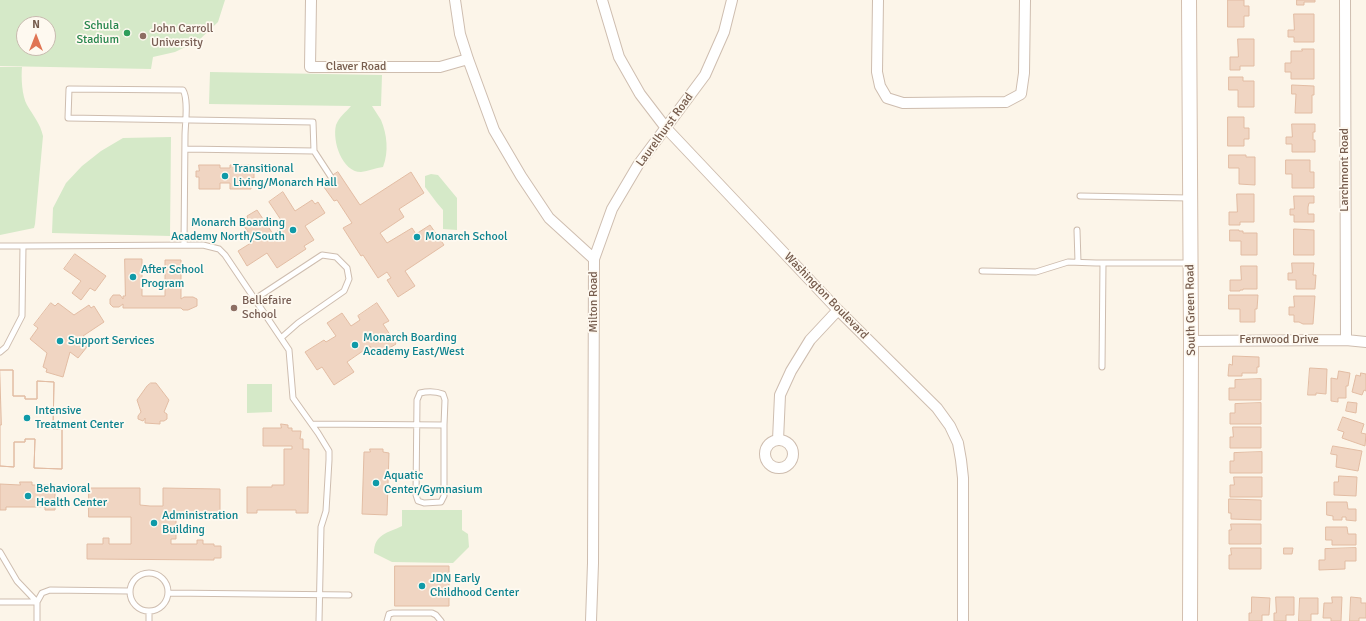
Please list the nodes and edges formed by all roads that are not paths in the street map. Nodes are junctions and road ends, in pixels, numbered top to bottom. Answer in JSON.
{"nodes":[{"id":1,"x":311,"y":0,"type":"edge"},
{"id":2,"x":454,"y":0,"type":"edge"},
{"id":3,"x":602,"y":0,"type":"edge"},
{"id":4,"x":732,"y":0,"type":"edge"},
{"id":5,"x":878,"y":0,"type":"edge"},
{"id":6,"x":1025,"y":0,"type":"edge"},
{"id":7,"x":1189,"y":0,"type":"edge"},
{"id":8,"x":1345,"y":0,"type":"edge"},
{"id":9,"x":468,"y":59,"type":"junction"},
{"id":10,"x":185,"y":120,"type":"junction"},
{"id":11,"x":666,"y":128,"type":"junction"},
{"id":12,"x":185,"y":149,"type":"junction"},
{"id":13,"x":314,"y":151,"type":"junction"},
{"id":14,"x":331,"y":177,"type":"dead end"},
{"id":15,"x":1080,"y":196,"type":"dead end"},
{"id":16,"x":1190,"y":198,"type":"junction"},
{"id":17,"x":1078,"y":230,"type":"dead end"},
{"id":18,"x":184,"y":245,"type":"junction"},
{"id":19,"x":0,"y":246,"type":"edge"},
{"id":20,"x":23,"y":246,"type":"junction"},
{"id":21,"x":594,"y":259,"type":"junction"},
{"id":22,"x":1078,"y":262,"type":"junction"},
{"id":23,"x":1102,"y":263,"type":"junction"},
{"id":24,"x":1190,"y":263,"type":"junction"},
{"id":25,"x":982,"y":271,"type":"dead end"},
{"id":26,"x":255,"y":299,"type":"junction"},
{"id":27,"x":838,"y":310,"type":"junction"},
{"id":28,"x":281,"y":338,"type":"junction"},
{"id":29,"x":1346,"y":340,"type":"junction"},
{"id":30,"x":1191,"y":341,"type":"junction"},
{"id":31,"x":1366,"y":342,"type":"edge"},
{"id":32,"x":0,"y":352,"type":"edge"},
{"id":33,"x":1102,"y":367,"type":"dead end"},
{"id":34,"x":312,"y":424,"type":"junction"},
{"id":35,"x":416,"y":425,"type":"junction"},
{"id":36,"x":444,"y":426,"type":"junction"},
{"id":37,"x":778,"y":440,"type":"dead end"},
{"id":38,"x":0,"y":552,"type":"edge"},
{"id":39,"x":129,"y":592,"type":"junction"},
{"id":40,"x":168,"y":593,"type":"junction"},
{"id":41,"x":320,"y":595,"type":"junction"},
{"id":42,"x":349,"y":595,"type":"dead end"},
{"id":43,"x":0,"y":602,"type":"edge"},
{"id":44,"x":36,"y":602,"type":"junction"},
{"id":45,"x":149,"y":611,"type":"junction"},
{"id":46,"x":37,"y":621,"type":"edge"},
{"id":47,"x":149,"y":621,"type":"edge"},
{"id":48,"x":319,"y":621,"type":"edge"},
{"id":49,"x":387,"y":621,"type":"edge"},
{"id":50,"x":441,"y":621,"type":"edge"},
{"id":51,"x":591,"y":621,"type":"edge"},
{"id":52,"x":963,"y":621,"type":"edge"},
{"id":53,"x":1190,"y":621,"type":"edge"}],
"edges":[{"from":1,"to":9,"type":"street","name":"Claver Road"},
{"from":2,"to":9,"type":"street","name":"Milton Road"},
{"from":3,"to":11,"type":"street","name":"Washington Boulevard"},
{"from":4,"to":11,"type":"street","name":"Laurelhurst Road"},
{"from":5,"to":6,"type":"street"},
{"from":7,"to":16,"type":"main road","name":"South Green Road"},
{"from":8,"to":29,"type":"street","name":"Larchmont Road"},
{"from":9,"to":21,"type":"street","name":"Milton Road"},
{"from":10,"to":10,"type":"lane"},
{"from":10,"to":12,"type":"lane"},
{"from":10,"to":13,"type":"lane"},
{"from":11,"to":21,"type":"street","name":"Laurelhurst Road"},
{"from":11,"to":27,"type":"street","name":"Washington Boulevard"},
{"from":12,"to":13,"type":"lane"},
{"from":12,"to":18,"type":"lane"},
{"from":13,"to":14,"type":"lane"},
{"from":15,"to":16,"type":"lane"},
{"from":16,"to":24,"type":"main road","name":"South Green Road"},
{"from":17,"to":22,"type":"lane"},
{"from":18,"to":20,"type":"lane"},
{"from":18,"to":26,"type":"lane"},
{"from":19,"to":20,"type":"lane"},
{"from":20,"to":32,"type":"lane"},
{"from":21,"to":51,"type":"street","name":"Milton Road"},
{"from":22,"to":23,"type":"lane"},
{"from":22,"to":25,"type":"lane"},
{"from":23,"to":24,"type":"lane"},
{"from":23,"to":33,"type":"lane"},
{"from":24,"to":30,"type":"main road","name":"South Green Road"},
{"from":26,"to":28,"type":"lane"},
{"from":26,"to":28,"type":"lane"},
{"from":27,"to":37,"type":"street"},
{"from":27,"to":52,"type":"street","name":"Washington Boulevard"},
{"from":28,"to":34,"type":"lane"},
{"from":29,"to":30,"type":"street","name":"Fernwood Drive"},
{"from":29,"to":31,"type":"street","name":"Fernwood Drive"},
{"from":30,"to":53,"type":"main road","name":"South Green Road"},
{"from":34,"to":35,"type":"lane"},
{"from":34,"to":41,"type":"lane"},
{"from":35,"to":36,"type":"lane"},
{"from":35,"to":36,"type":"lane"},
{"from":35,"to":36,"type":"lane"},
{"from":38,"to":44,"type":"lane"},
{"from":39,"to":40,"type":"lane"},
{"from":39,"to":44,"type":"lane"},
{"from":39,"to":45,"type":"lane"},
{"from":40,"to":41,"type":"lane"},
{"from":40,"to":45,"type":"lane"},
{"from":41,"to":42,"type":"lane"},
{"from":41,"to":48,"type":"lane"},
{"from":43,"to":44,"type":"lane"},
{"from":44,"to":46,"type":"lane"},
{"from":45,"to":47,"type":"lane"},
{"from":49,"to":50,"type":"lane"}]}
